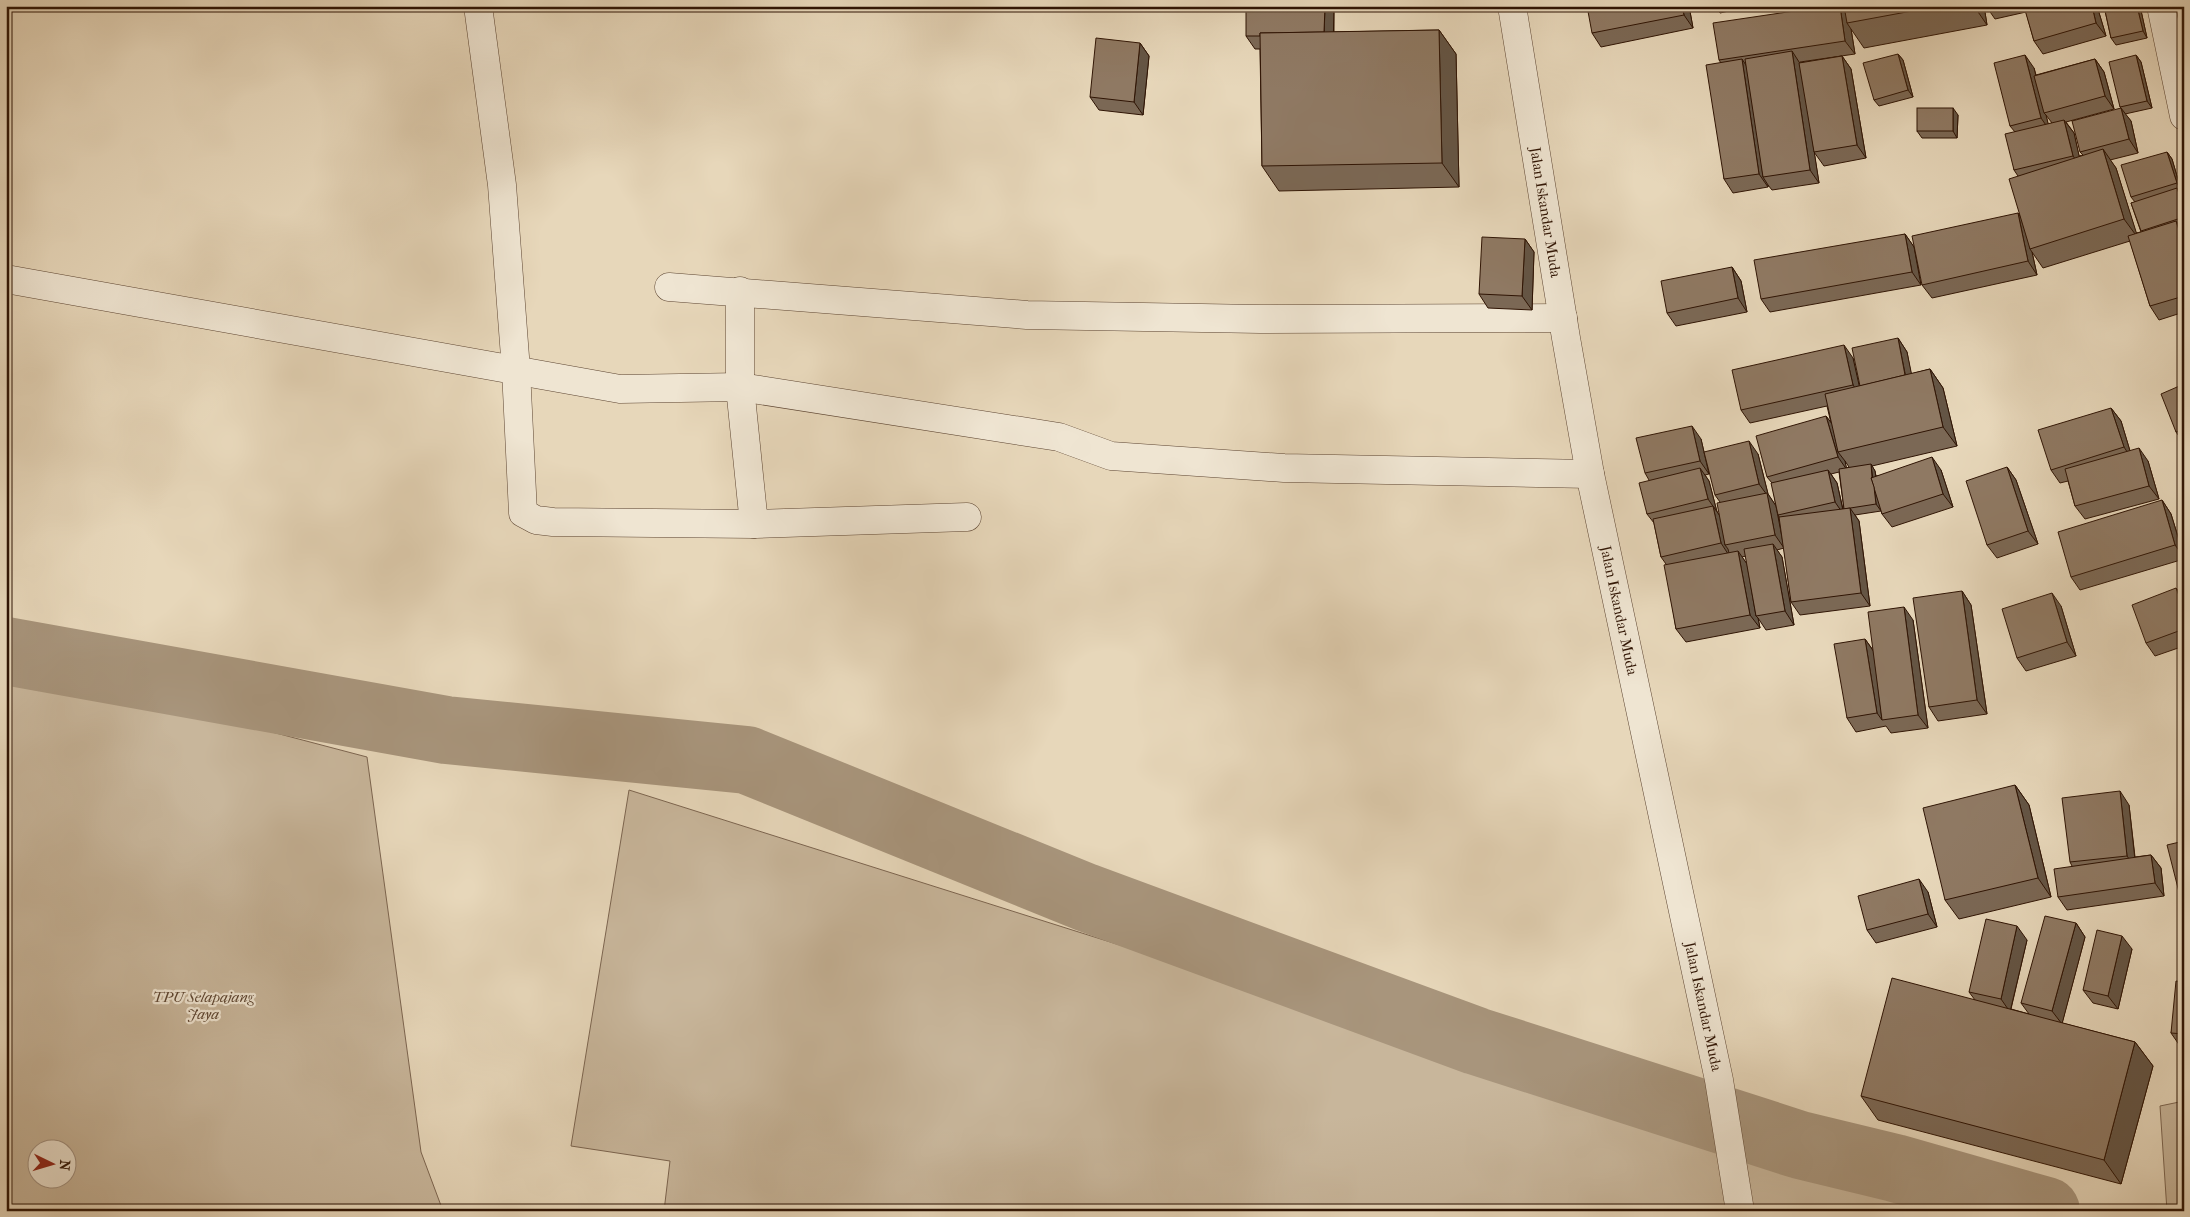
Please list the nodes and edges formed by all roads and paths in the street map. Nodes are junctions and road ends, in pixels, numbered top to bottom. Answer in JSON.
{"nodes":[{"id":1,"x":478,"y":6,"type":"edge"},
{"id":2,"x":1512,"y":6,"type":"edge"},
{"id":3,"x":2161,"y":6,"type":"edge"},
{"id":4,"x":2184,"y":116,"type":"edge"},
{"id":5,"x":6,"y":279,"type":"edge"},
{"id":6,"x":669,"y":287,"type":"dead end"},
{"id":7,"x":740,"y":291,"type":"junction"},
{"id":8,"x":1563,"y":318,"type":"junction"},
{"id":9,"x":516,"y":370,"type":"junction"},
{"id":10,"x":740,"y":387,"type":"junction"},
{"id":11,"x":1590,"y":474,"type":"junction"},
{"id":12,"x":967,"y":517,"type":"dead end"},
{"id":13,"x":754,"y":524,"type":"junction"},
{"id":14,"x":1740,"y":1211,"type":"edge"}],
"edges":[{"from":1,"to":9,"type":"street"},
{"from":2,"to":8,"type":"street","name":"Jalan Iskandar Muda"},
{"from":3,"to":4,"type":"street"},
{"from":5,"to":9,"type":"street"},
{"from":6,"to":7,"type":"street"},
{"from":7,"to":8,"type":"street"},
{"from":7,"to":10,"type":"street"},
{"from":8,"to":11,"type":"street","name":"Jalan Iskandar Muda"},
{"from":9,"to":10,"type":"street"},
{"from":9,"to":13,"type":"street"},
{"from":10,"to":11,"type":"street"},
{"from":10,"to":13,"type":"street"},
{"from":11,"to":14,"type":"street","name":"Jalan Iskandar Muda"},
{"from":12,"to":13,"type":"street"}]}
